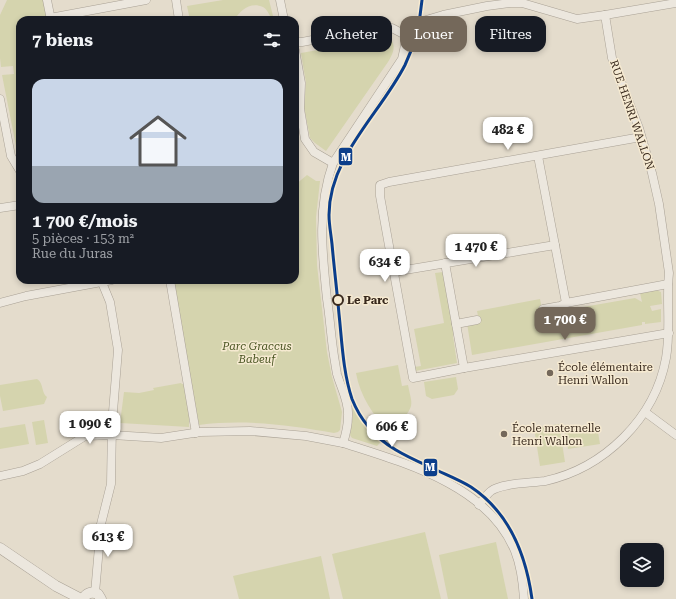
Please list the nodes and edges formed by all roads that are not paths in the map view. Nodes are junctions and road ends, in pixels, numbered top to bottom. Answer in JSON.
{"nodes":[{"id":1,"x":47,"y":0,"type":"edge"},
{"id":2,"x":146,"y":0,"type":"edge"},
{"id":3,"x":176,"y":0,"type":"edge"},
{"id":4,"x":280,"y":0,"type":"edge"},
{"id":5,"x":676,"y":1,"type":"edge"},
{"id":6,"x":510,"y":2,"type":"edge"},
{"id":7,"x":605,"y":15,"type":"junction"},
{"id":8,"x":50,"y":16,"type":"edge"},
{"id":9,"x":65,"y":16,"type":"edge"},
{"id":10,"x":178,"y":16,"type":"edge"},
{"id":11,"x":283,"y":16,"type":"edge"},
{"id":12,"x":443,"y":16,"type":"edge"},
{"id":13,"x":400,"y":32,"type":"edge"},
{"id":14,"x":299,"y":42,"type":"edge"},
{"id":15,"x":404,"y":52,"type":"edge"},
{"id":16,"x":299,"y":72,"type":"edge"},
{"id":17,"x":0,"y":99,"type":"edge"},
{"id":18,"x":2,"y":121,"type":"edge"},
{"id":19,"x":641,"y":137,"type":"junction"},
{"id":20,"x":538,"y":156,"type":"junction"},
{"id":21,"x":333,"y":163,"type":"junction"},
{"id":22,"x":16,"y":164,"type":"edge"},
{"id":23,"x":16,"y":206,"type":"edge"},
{"id":24,"x":0,"y":208,"type":"edge"},
{"id":25,"x":555,"y":245,"type":"junction"},
{"id":26,"x":445,"y":263,"type":"junction"},
{"id":27,"x":393,"y":272,"type":"junction"},
{"id":28,"x":673,"y":272,"type":"edge"},
{"id":29,"x":86,"y":284,"type":"edge"},
{"id":30,"x":103,"y":284,"type":"edge"},
{"id":31,"x":171,"y":284,"type":"edge"},
{"id":32,"x":668,"y":284,"type":"junction"},
{"id":33,"x":0,"y":303,"type":"edge"},
{"id":34,"x":566,"y":303,"type":"junction"},
{"id":35,"x":543,"y":309,"type":"dead end"},
{"id":36,"x":477,"y":320,"type":"dead end"},
{"id":37,"x":456,"y":324,"type":"junction"},
{"id":38,"x":669,"y":333,"type":"junction"},
{"id":39,"x":464,"y":368,"type":"junction"},
{"id":40,"x":645,"y":412,"type":"junction"},
{"id":41,"x":196,"y":432,"type":"junction"},
{"id":42,"x":112,"y":435,"type":"junction"},
{"id":43,"x":676,"y":435,"type":"edge"},
{"id":44,"x":343,"y":442,"type":"junction"},
{"id":45,"x":0,"y":476,"type":"edge"},
{"id":46,"x":480,"y":505,"type":"junction"},
{"id":47,"x":0,"y":548,"type":"edge"},
{"id":48,"x":98,"y":596,"type":"edge"},
{"id":49,"x":82,"y":599,"type":"edge"},
{"id":50,"x":524,"y":599,"type":"edge"}],
"edges":[{"from":1,"to":8,"type":"street"},
{"from":2,"to":9,"type":"street"},
{"from":3,"to":10,"type":"street"},
{"from":4,"to":11,"type":"street"},
{"from":5,"to":7,"type":"street"},
{"from":6,"to":7,"type":"street"},
{"from":6,"to":12,"type":"street"},
{"from":7,"to":19,"type":"street","name":"RUE HENRI WALLON"},
{"from":13,"to":14,"type":"street"},
{"from":15,"to":21,"type":"street"},
{"from":16,"to":21,"type":"street"},
{"from":17,"to":18,"type":"street"},
{"from":18,"to":22,"type":"street"},
{"from":19,"to":20,"type":"street"},
{"from":19,"to":28,"type":"street","name":"RUE HENRI WALLON"},
{"from":20,"to":25,"type":"street"},
{"from":20,"to":27,"type":"street"},
{"from":21,"to":44,"type":"street"},
{"from":23,"to":24,"type":"street"},
{"from":25,"to":26,"type":"street"},
{"from":25,"to":34,"type":"street"},
{"from":26,"to":27,"type":"street"},
{"from":26,"to":37,"type":"street"},
{"from":27,"to":39,"type":"street"},
{"from":28,"to":32,"type":"street","name":"RUE HENRI WALLON"},
{"from":29,"to":33,"type":"street"},
{"from":30,"to":42,"type":"street"},
{"from":31,"to":41,"type":"street"},
{"from":32,"to":34,"type":"street"},
{"from":32,"to":38,"type":"street","name":"RUE HENRI WALLON"},
{"from":34,"to":35,"type":"street"},
{"from":36,"to":37,"type":"street"},
{"from":37,"to":39,"type":"street"},
{"from":38,"to":39,"type":"street"},
{"from":38,"to":40,"type":"street","name":"RUE HENRI WALLON"},
{"from":40,"to":43,"type":"street"},
{"from":40,"to":46,"type":"street","name":"RUE HENRI WALLON"},
{"from":41,"to":42,"type":"street"},
{"from":41,"to":44,"type":"street"},
{"from":42,"to":45,"type":"street"},
{"from":42,"to":48,"type":"street"},
{"from":44,"to":46,"type":"street"},
{"from":46,"to":50,"type":"street"},
{"from":47,"to":49,"type":"street"},
{"from":48,"to":49,"type":"street"}]}
